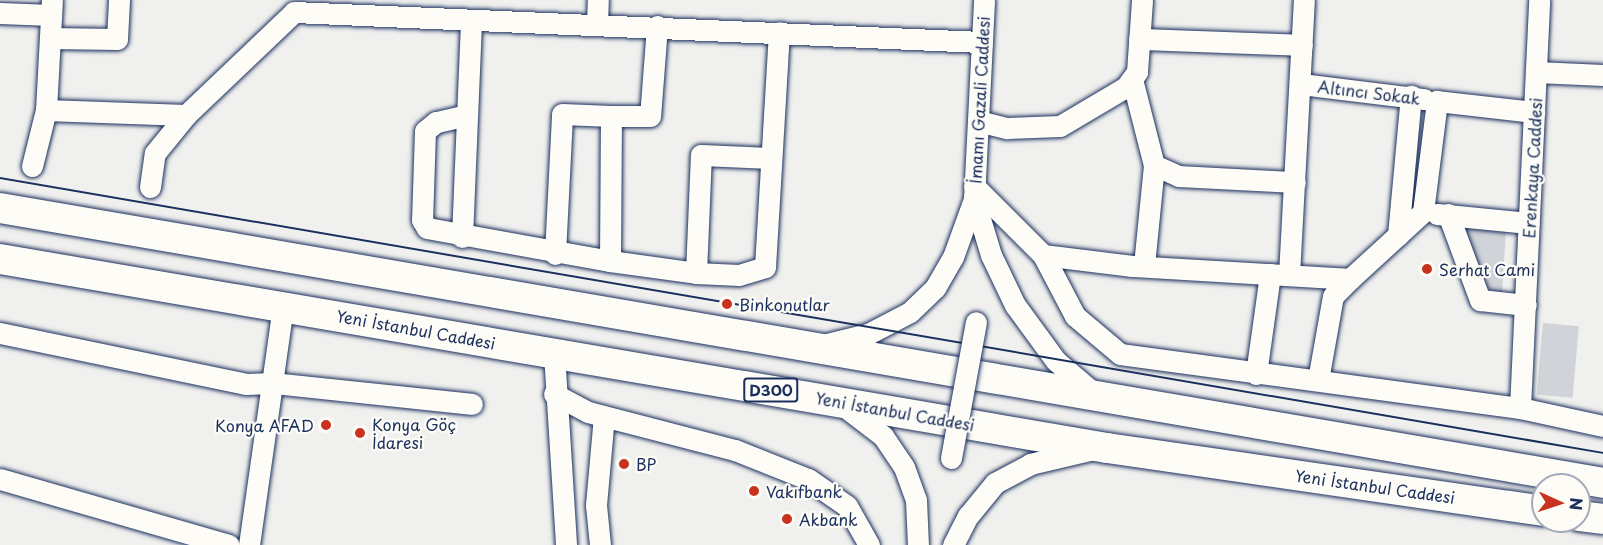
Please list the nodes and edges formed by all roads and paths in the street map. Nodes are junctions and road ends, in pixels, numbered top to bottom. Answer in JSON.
{"nodes":[{"id":1,"x":119,"y":0,"type":"edge"},
{"id":2,"x":598,"y":0,"type":"edge"},
{"id":3,"x":984,"y":0,"type":"edge"},
{"id":4,"x":1142,"y":0,"type":"edge"},
{"id":5,"x":1304,"y":0,"type":"edge"},
{"id":6,"x":1539,"y":0,"type":"edge"},
{"id":7,"x":295,"y":6,"type":"edge"},
{"id":8,"x":52,"y":8,"type":"edge"},
{"id":9,"x":0,"y":13,"type":"edge"},
{"id":10,"x":471,"y":20,"type":"junction"},
{"id":11,"x":597,"y":24,"type":"junction"},
{"id":12,"x":657,"y":26,"type":"junction"},
{"id":13,"x":779,"y":32,"type":"junction"},
{"id":14,"x":50,"y":38,"type":"junction"},
{"id":15,"x":1139,"y":39,"type":"junction"},
{"id":16,"x":981,"y":42,"type":"junction"},
{"id":17,"x":1302,"y":45,"type":"junction"},
{"id":18,"x":1536,"y":72,"type":"junction"},
{"id":19,"x":1603,"y":75,"type":"edge"},
{"id":20,"x":1132,"y":79,"type":"junction"},
{"id":21,"x":1301,"y":84,"type":"junction"},
{"id":22,"x":1411,"y":96,"type":"junction"},
{"id":23,"x":1437,"y":101,"type":"junction"},
{"id":24,"x":46,"y":110,"type":"junction"},
{"id":25,"x":1534,"y":112,"type":"junction"},
{"id":26,"x":186,"y":116,"type":"junction"},
{"id":27,"x":467,"y":116,"type":"junction"},
{"id":28,"x":611,"y":116,"type":"junction"},
{"id":29,"x":978,"y":121,"type":"junction"},
{"id":30,"x":771,"y":158,"type":"junction"},
{"id":31,"x":1154,"y":165,"type":"junction"},
{"id":32,"x":32,"y":166,"type":"dead end"},
{"id":33,"x":1295,"y":182,"type":"junction"},
{"id":34,"x":150,"y":187,"type":"dead end"},
{"id":35,"x":974,"y":193,"type":"junction"},
{"id":36,"x":0,"y":208,"type":"edge"},
{"id":37,"x":1423,"y":212,"type":"junction"},
{"id":38,"x":1448,"y":214,"type":"junction"},
{"id":39,"x":1529,"y":223,"type":"junction"},
{"id":40,"x":1398,"y":234,"type":"junction"},
{"id":41,"x":462,"y":237,"type":"junction"},
{"id":42,"x":555,"y":254,"type":"junction"},
{"id":43,"x":1043,"y":255,"type":"junction"},
{"id":44,"x":0,"y":259,"type":"edge"},
{"id":45,"x":610,"y":261,"type":"junction"},
{"id":46,"x":1144,"y":266,"type":"junction"},
{"id":47,"x":696,"y":273,"type":"junction"},
{"id":48,"x":1279,"y":275,"type":"junction"},
{"id":49,"x":1350,"y":279,"type":"junction"},
{"id":50,"x":1526,"y":305,"type":"junction"},
{"id":51,"x":283,"y":307,"type":"junction"},
{"id":52,"x":976,"y":322,"type":"dead end"},
{"id":53,"x":0,"y":333,"type":"edge"},
{"id":54,"x":805,"y":346,"type":"junction"},
{"id":55,"x":554,"y":353,"type":"junction"},
{"id":56,"x":1257,"y":374,"type":"junction"},
{"id":57,"x":1318,"y":380,"type":"junction"},
{"id":58,"x":273,"y":383,"type":"junction"},
{"id":59,"x":554,"y":394,"type":"junction"},
{"id":60,"x":834,"y":400,"type":"junction"},
{"id":61,"x":1108,"y":401,"type":"junction"},
{"id":62,"x":472,"y":404,"type":"dead end"},
{"id":63,"x":1520,"y":408,"type":"junction"},
{"id":64,"x":604,"y":416,"type":"junction"},
{"id":65,"x":1603,"y":426,"type":"edge"},
{"id":66,"x":1107,"y":448,"type":"junction"},
{"id":67,"x":951,"y":458,"type":"dead end"},
{"id":68,"x":0,"y":479,"type":"edge"},
{"id":69,"x":1603,"y":483,"type":"edge"},
{"id":70,"x":1531,"y":509,"type":"edge"},
{"id":71,"x":229,"y":545,"type":"edge"},
{"id":72,"x":249,"y":545,"type":"edge"},
{"id":73,"x":566,"y":545,"type":"edge"},
{"id":74,"x":600,"y":545,"type":"edge"},
{"id":75,"x":868,"y":545,"type":"edge"},
{"id":76,"x":918,"y":545,"type":"edge"},
{"id":77,"x":953,"y":545,"type":"edge"}],
"edges":[{"from":1,"to":14,"type":"street"},
{"from":2,"to":11,"type":"street"},
{"from":3,"to":16,"type":"street","name":"İmamı Gazali Caddesi"},
{"from":4,"to":15,"type":"street"},
{"from":5,"to":17,"type":"street"},
{"from":6,"to":18,"type":"street","name":"Erenkaya Caddesi"},
{"from":7,"to":10,"type":"street"},
{"from":7,"to":26,"type":"street"},
{"from":8,"to":9,"type":"street"},
{"from":8,"to":14,"type":"street"},
{"from":10,"to":11,"type":"street"},
{"from":10,"to":27,"type":"street"},
{"from":11,"to":12,"type":"street"},
{"from":12,"to":13,"type":"street"},
{"from":12,"to":28,"type":"street"},
{"from":13,"to":16,"type":"street"},
{"from":13,"to":30,"type":"street"},
{"from":14,"to":24,"type":"street"},
{"from":15,"to":17,"type":"street"},
{"from":15,"to":20,"type":"street"},
{"from":16,"to":29,"type":"street","name":"İmamı Gazali Caddesi"},
{"from":17,"to":21,"type":"street"},
{"from":18,"to":19,"type":"street"},
{"from":18,"to":25,"type":"street","name":"Erenkaya Caddesi"},
{"from":20,"to":29,"type":"street"},
{"from":20,"to":31,"type":"street"},
{"from":21,"to":22,"type":"street","name":"Altıncı Sokak"},
{"from":21,"to":33,"type":"street"},
{"from":22,"to":23,"type":"street","name":"Altıncı Sokak"},
{"from":22,"to":40,"type":"street"},
{"from":23,"to":25,"type":"street","name":"Altıncı Sokak"},
{"from":23,"to":37,"type":"street"},
{"from":24,"to":26,"type":"street"},
{"from":24,"to":32,"type":"street"},
{"from":25,"to":39,"type":"street","name":"Erenkaya Caddesi"},
{"from":26,"to":34,"type":"street"},
{"from":27,"to":41,"type":"street"},
{"from":27,"to":41,"type":"street"},
{"from":28,"to":42,"type":"street"},
{"from":28,"to":45,"type":"street"},
{"from":29,"to":35,"type":"street","name":"İmamı Gazali Caddesi"},
{"from":30,"to":47,"type":"street"},
{"from":30,"to":47,"type":"street"},
{"from":31,"to":33,"type":"street"},
{"from":31,"to":46,"type":"street"},
{"from":33,"to":48,"type":"street"},
{"from":35,"to":43,"type":"street"},
{"from":35,"to":54,"type":"street"},
{"from":35,"to":61,"type":"street"},
{"from":36,"to":54,"type":"highway"},
{"from":37,"to":38,"type":"street"},
{"from":37,"to":40,"type":"street"},
{"from":38,"to":39,"type":"street"},
{"from":38,"to":50,"type":"street"},
{"from":39,"to":50,"type":"street","name":"Erenkaya Caddesi"},
{"from":40,"to":49,"type":"street"},
{"from":41,"to":42,"type":"street"},
{"from":42,"to":45,"type":"street"},
{"from":43,"to":46,"type":"street"},
{"from":43,"to":56,"type":"street"},
{"from":44,"to":51,"type":"highway","name":"Yeni İstanbul Caddesi","number":"D300"},
{"from":45,"to":47,"type":"street"},
{"from":46,"to":48,"type":"street"},
{"from":48,"to":49,"type":"street"},
{"from":48,"to":56,"type":"street"},
{"from":49,"to":57,"type":"street"},
{"from":50,"to":63,"type":"street","name":"Erenkaya Caddesi"},
{"from":51,"to":55,"type":"highway","name":"Yeni İstanbul Caddesi","number":"D300"},
{"from":51,"to":58,"type":"street"},
{"from":52,"to":67,"type":"street","bridge":true},
{"from":53,"to":58,"type":"street"},
{"from":54,"to":61,"type":"highway"},
{"from":55,"to":59,"type":"street"},
{"from":55,"to":60,"type":"highway","name":"Yeni İstanbul Caddesi","number":"D300"},
{"from":56,"to":57,"type":"street"},
{"from":57,"to":63,"type":"street"},
{"from":58,"to":62,"type":"street"},
{"from":58,"to":72,"type":"street"},
{"from":59,"to":64,"type":"street"},
{"from":59,"to":73,"type":"street"},
{"from":60,"to":66,"type":"highway","name":"Yeni İstanbul Caddesi","number":"D300"},
{"from":60,"to":76,"type":"street"},
{"from":61,"to":69,"type":"highway"},
{"from":63,"to":65,"type":"street"},
{"from":64,"to":74,"type":"street"},
{"from":64,"to":75,"type":"street"},
{"from":66,"to":70,"type":"highway","name":"Yeni İstanbul Caddesi","number":"D300"},
{"from":66,"to":77,"type":"street"},
{"from":68,"to":71,"type":"street"}]}
